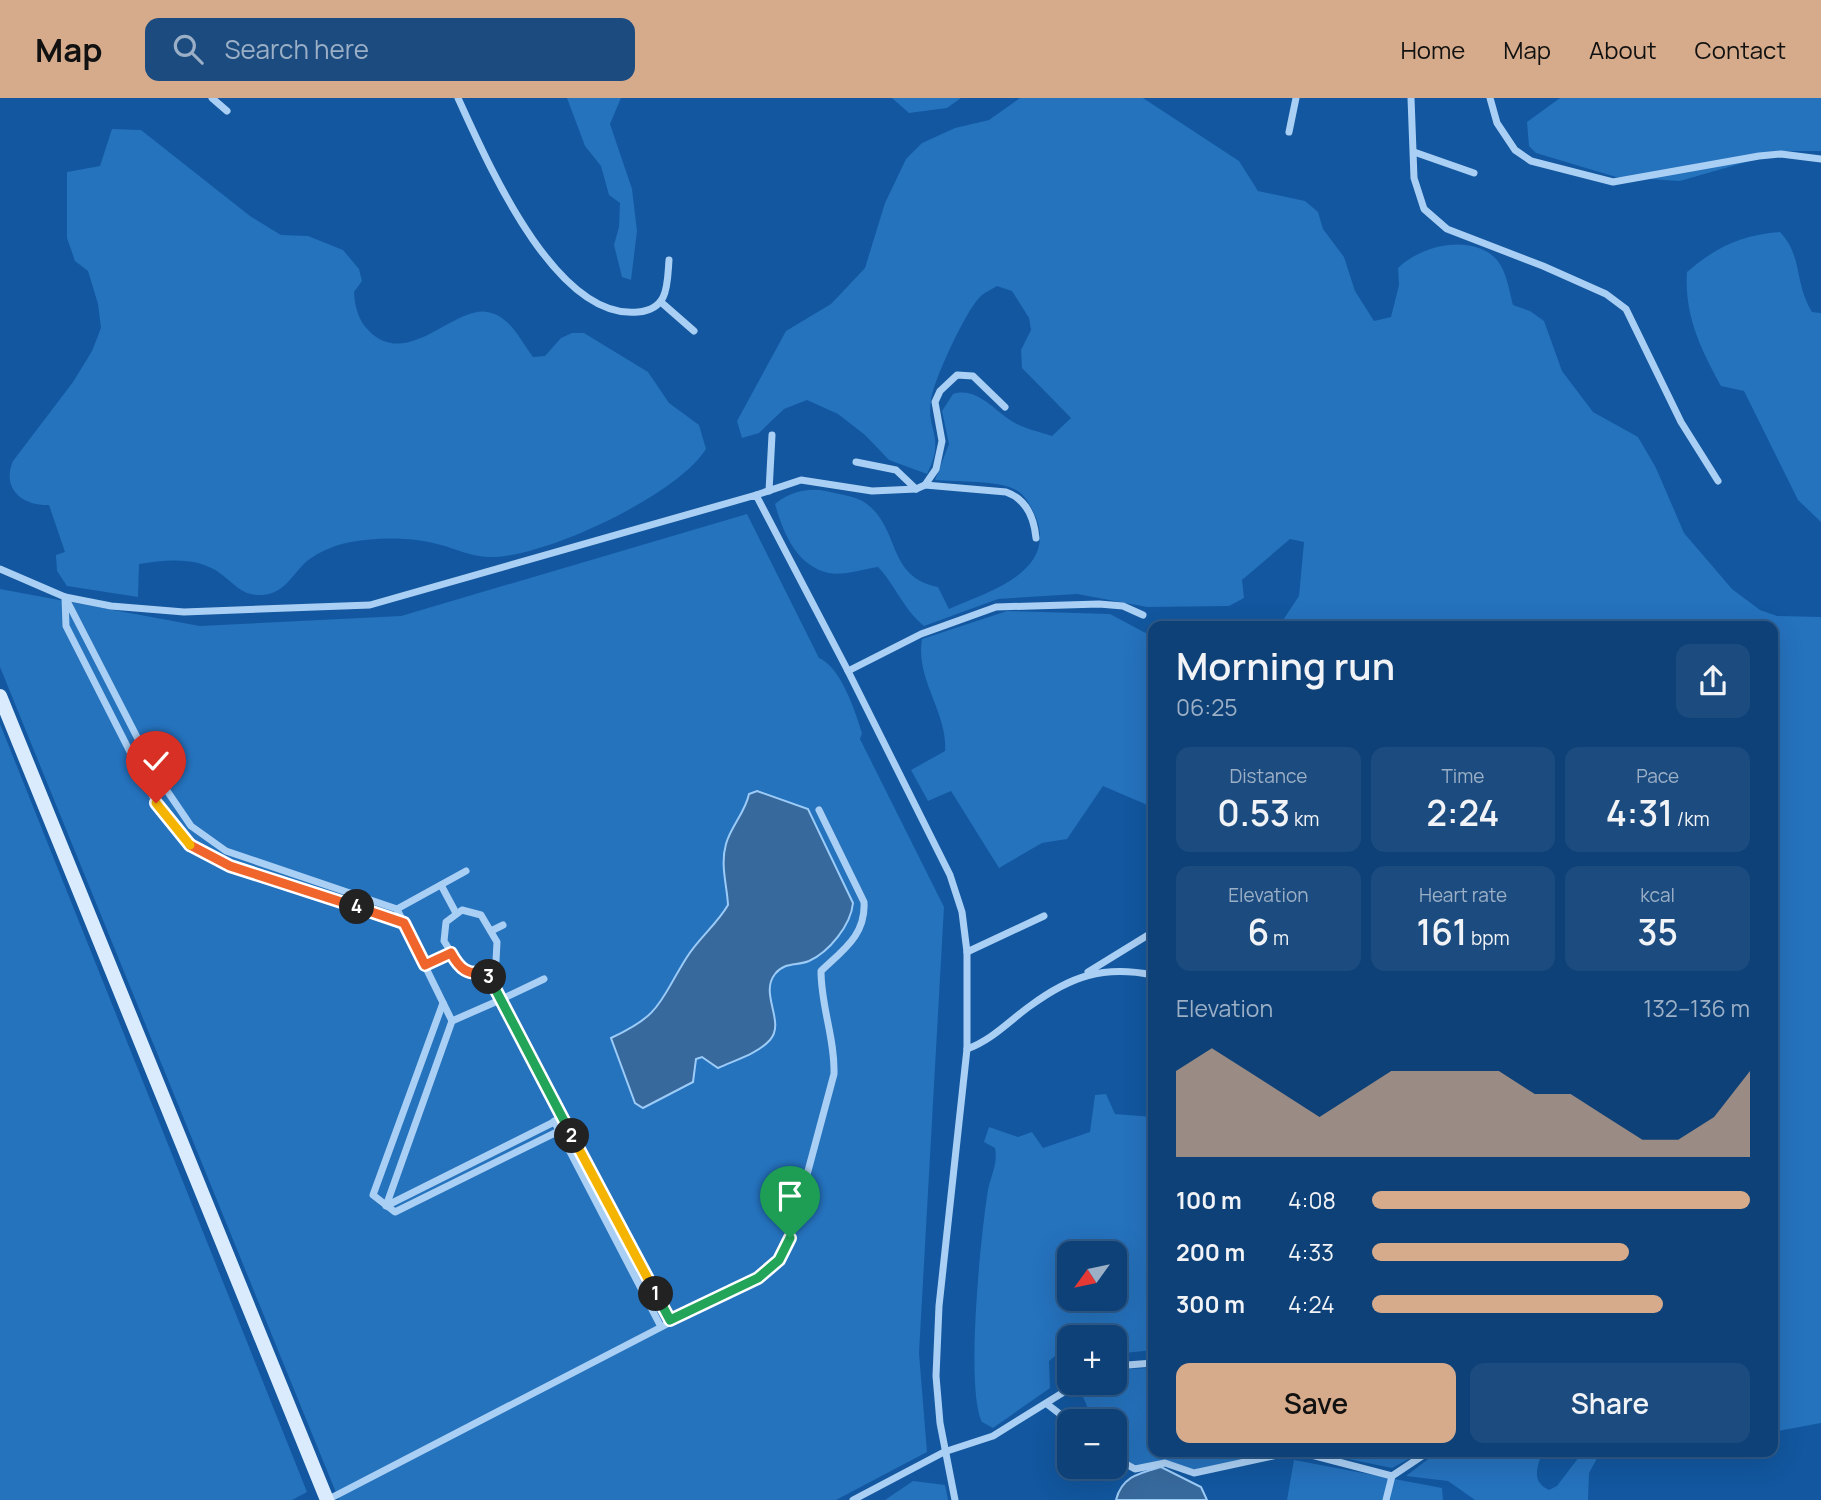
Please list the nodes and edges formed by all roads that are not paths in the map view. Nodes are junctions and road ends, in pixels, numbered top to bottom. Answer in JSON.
{"nodes":[{"id":1,"x":212,"y":98,"type":"edge"},
{"id":2,"x":458,"y":98,"type":"edge"},
{"id":3,"x":1296,"y":98,"type":"edge"},
{"id":4,"x":1411,"y":98,"type":"edge"},
{"id":5,"x":1490,"y":98,"type":"edge"},
{"id":6,"x":227,"y":111,"type":"dead end"},
{"id":7,"x":1289,"y":132,"type":"dead end"},
{"id":8,"x":1414,"y":152,"type":"junction"},
{"id":9,"x":1821,"y":159,"type":"edge"},
{"id":10,"x":1474,"y":173,"type":"dead end"},
{"id":11,"x":668,"y":260,"type":"dead end"},
{"id":12,"x":662,"y":303,"type":"junction"},
{"id":13,"x":694,"y":331,"type":"dead end"},
{"id":14,"x":1005,"y":407,"type":"dead end"},
{"id":15,"x":772,"y":435,"type":"dead end"},
{"id":16,"x":856,"y":462,"type":"dead end"},
{"id":17,"x":1718,"y":481,"type":"dead end"},
{"id":18,"x":925,"y":485,"type":"junction"},
{"id":19,"x":916,"y":489,"type":"junction"},
{"id":20,"x":769,"y":491,"type":"junction"},
{"id":21,"x":756,"y":495,"type":"junction"},
{"id":22,"x":1037,"y":538,"type":"dead end"},
{"id":23,"x":0,"y":569,"type":"edge"},
{"id":24,"x":65,"y":597,"type":"junction"},
{"id":25,"x":1143,"y":615,"type":"dead end"},
{"id":26,"x":848,"y":671,"type":"junction"},
{"id":27,"x":0,"y":696,"type":"edge"},
{"id":28,"x":819,"y":810,"type":"dead end"},
{"id":29,"x":466,"y":871,"type":"dead end"},
{"id":30,"x":441,"y":885,"type":"junction"},
{"id":31,"x":397,"y":909,"type":"junction"},
{"id":32,"x":456,"y":913,"type":"junction"},
{"id":33,"x":1044,"y":916,"type":"dead end"},
{"id":34,"x":404,"y":923,"type":"junction"},
{"id":35,"x":503,"y":925,"type":"dead end"},
{"id":36,"x":491,"y":931,"type":"junction"},
{"id":37,"x":1148,"y":935,"type":"edge"},
{"id":38,"x":967,"y":952,"type":"junction"},
{"id":39,"x":451,"y":953,"type":"junction"},
{"id":40,"x":425,"y":965,"type":"junction"},
{"id":41,"x":486,"y":971,"type":"junction"},
{"id":42,"x":1084,"y":974,"type":"junction"},
{"id":43,"x":1148,"y":974,"type":"edge"},
{"id":44,"x":544,"y":979,"type":"dead end"},
{"id":45,"x":500,"y":1000,"type":"junction"},
{"id":46,"x":443,"y":1003,"type":"junction"},
{"id":47,"x":452,"y":1021,"type":"junction"},
{"id":48,"x":967,"y":1049,"type":"junction"},
{"id":49,"x":558,"y":1120,"type":"junction"},
{"id":50,"x":563,"y":1129,"type":"junction"},
{"id":51,"x":386,"y":1206,"type":"junction"},
{"id":52,"x":670,"y":1320,"type":"junction"},
{"id":53,"x":660,"y":1325,"type":"junction"},
{"id":54,"x":1148,"y":1363,"type":"edge"},
{"id":55,"x":1127,"y":1365,"type":"edge"},
{"id":56,"x":1060,"y":1395,"type":"edge"},
{"id":57,"x":1047,"y":1404,"type":"junction"},
{"id":58,"x":1057,"y":1412,"type":"edge"},
{"id":59,"x":944,"y":1452,"type":"junction"},
{"id":60,"x":1268,"y":1457,"type":"edge"},
{"id":61,"x":1319,"y":1457,"type":"edge"},
{"id":62,"x":1420,"y":1457,"type":"edge"},
{"id":63,"x":1127,"y":1465,"type":"edge"},
{"id":64,"x":1392,"y":1476,"type":"junction"},
{"id":65,"x":327,"y":1500,"type":"edge"},
{"id":66,"x":853,"y":1500,"type":"edge"},
{"id":67,"x":955,"y":1500,"type":"edge"},
{"id":68,"x":1385,"y":1500,"type":"edge"}],
"edges":[{"from":1,"to":6,"type":"street"},
{"from":2,"to":12,"type":"street"},
{"from":3,"to":7,"type":"street"},
{"from":4,"to":8,"type":"street"},
{"from":5,"to":9,"type":"street"},
{"from":8,"to":10,"type":"street"},
{"from":8,"to":17,"type":"street"},
{"from":11,"to":12,"type":"street"},
{"from":12,"to":13,"type":"street"},
{"from":14,"to":18,"type":"street"},
{"from":15,"to":20,"type":"street"},
{"from":16,"to":19,"type":"street"},
{"from":18,"to":19,"type":"street"},
{"from":18,"to":22,"type":"street"},
{"from":19,"to":20,"type":"street"},
{"from":20,"to":21,"type":"street"},
{"from":21,"to":24,"type":"street"},
{"from":21,"to":26,"type":"street"},
{"from":23,"to":24,"type":"street"},
{"from":24,"to":31,"type":"street"},
{"from":24,"to":34,"type":"street"},
{"from":25,"to":26,"type":"street"},
{"from":26,"to":38,"type":"street"},
{"from":27,"to":65,"type":"main road"},
{"from":28,"to":52,"type":"street"},
{"from":29,"to":30,"type":"street"},
{"from":30,"to":31,"type":"street"},
{"from":30,"to":32,"type":"street"},
{"from":31,"to":34,"type":"street"},
{"from":32,"to":36,"type":"street"},
{"from":32,"to":39,"type":"street"},
{"from":33,"to":38,"type":"street"},
{"from":34,"to":40,"type":"street"},
{"from":35,"to":36,"type":"street"},
{"from":36,"to":41,"type":"street"},
{"from":37,"to":42,"type":"street"},
{"from":38,"to":48,"type":"street"},
{"from":39,"to":40,"type":"street"},
{"from":39,"to":41,"type":"street"},
{"from":40,"to":46,"type":"street"},
{"from":41,"to":45,"type":"street"},
{"from":42,"to":43,"type":"street"},
{"from":42,"to":48,"type":"street"},
{"from":44,"to":45,"type":"street"},
{"from":45,"to":47,"type":"street"},
{"from":45,"to":49,"type":"street"},
{"from":46,"to":47,"type":"street"},
{"from":46,"to":51,"type":"street"},
{"from":47,"to":51,"type":"street"},
{"from":48,"to":59,"type":"street"},
{"from":49,"to":50,"type":"street"},
{"from":49,"to":51,"type":"street"},
{"from":50,"to":51,"type":"street"},
{"from":50,"to":52,"type":"street"},
{"from":50,"to":53,"type":"street"},
{"from":52,"to":53,"type":"street"},
{"from":53,"to":65,"type":"street"},
{"from":54,"to":55,"type":"street"},
{"from":56,"to":57,"type":"street"},
{"from":57,"to":58,"type":"street"},
{"from":57,"to":59,"type":"street"},
{"from":59,"to":66,"type":"street"},
{"from":59,"to":67,"type":"street"},
{"from":60,"to":63,"type":"street"},
{"from":61,"to":64,"type":"street"},
{"from":62,"to":64,"type":"street"},
{"from":64,"to":68,"type":"street"}]}
